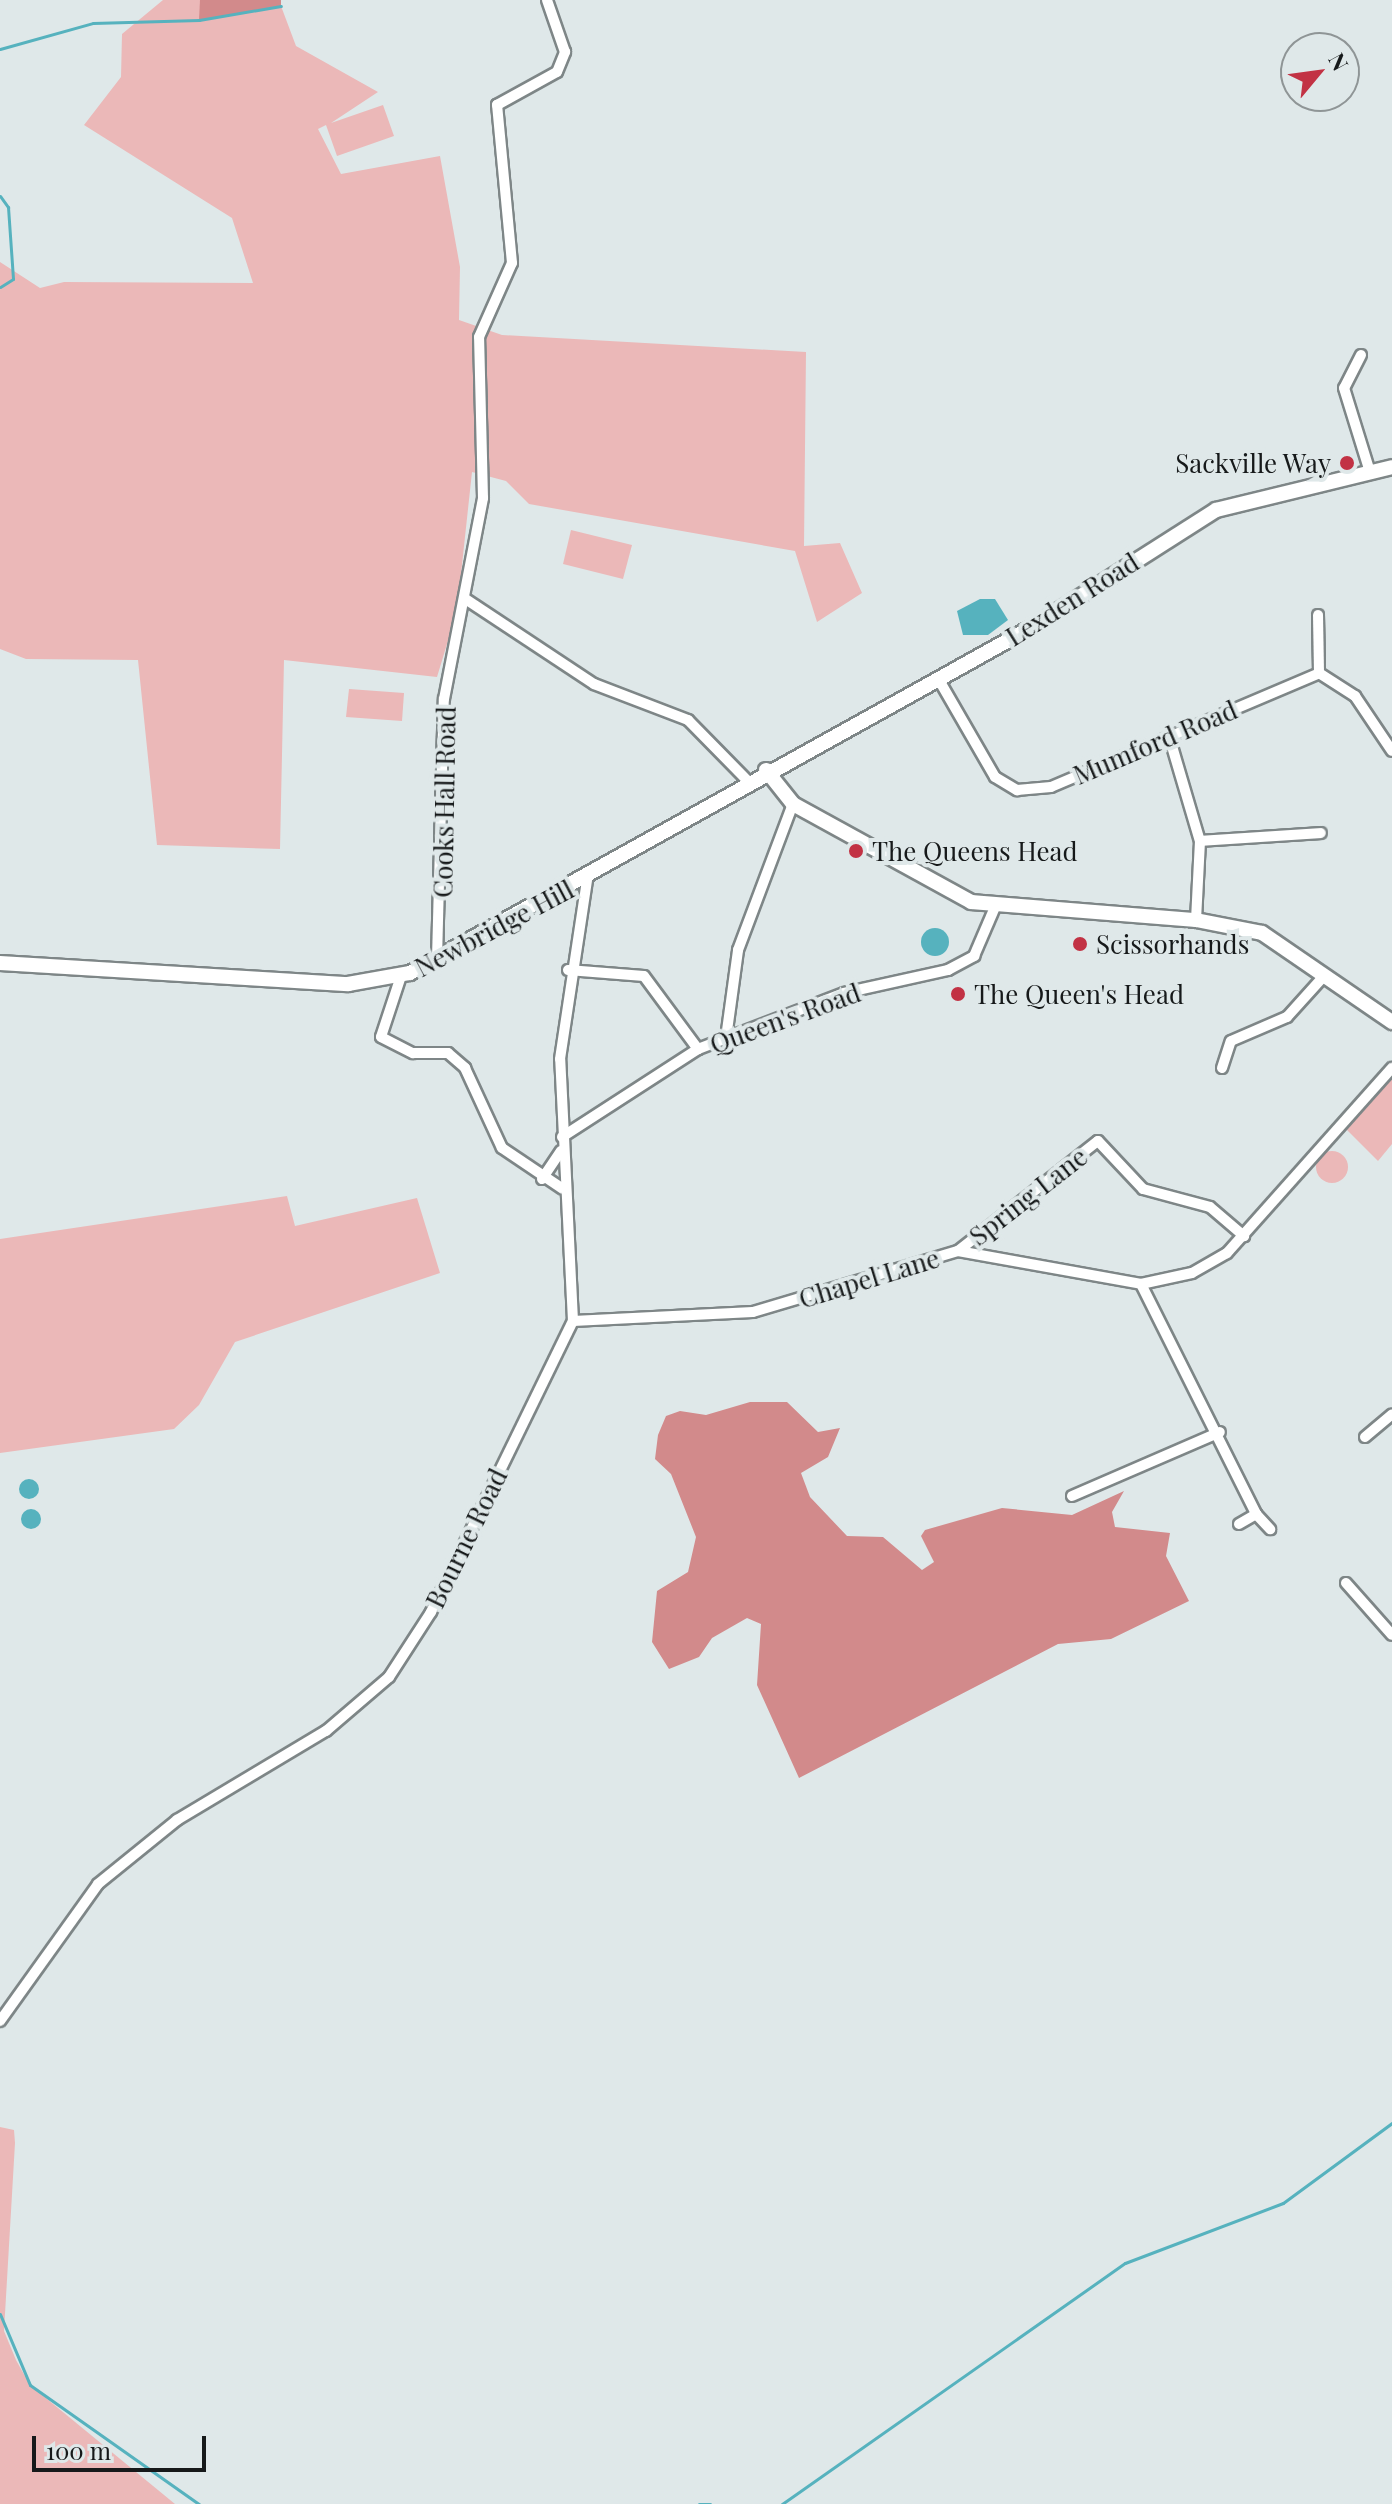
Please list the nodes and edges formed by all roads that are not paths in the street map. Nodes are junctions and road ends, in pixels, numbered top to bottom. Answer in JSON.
{"nodes":[{"id":1,"x":547,"y":0,"type":"edge"},
{"id":2,"x":1361,"y":355,"type":"dead end"},
{"id":3,"x":1392,"y":467,"type":"edge"},
{"id":4,"x":1369,"y":469,"type":"junction"},
{"id":5,"x":467,"y":600,"type":"junction"},
{"id":6,"x":1318,"y":615,"type":"dead end"},
{"id":7,"x":1319,"y":673,"type":"junction"},
{"id":8,"x":939,"y":680,"type":"junction"},
{"id":9,"x":1169,"y":736,"type":"junction"},
{"id":10,"x":1392,"y":751,"type":"edge"},
{"id":11,"x":766,"y":770,"type":"junction"},
{"id":12,"x":747,"y":780,"type":"junction"},
{"id":13,"x":793,"y":804,"type":"junction"},
{"id":14,"x":1321,"y":833,"type":"dead end"},
{"id":15,"x":1200,"y":841,"type":"junction"},
{"id":16,"x":587,"y":880,"type":"junction"},
{"id":17,"x":995,"y":907,"type":"junction"},
{"id":18,"x":1196,"y":920,"type":"junction"},
{"id":19,"x":437,"y":959,"type":"junction"},
{"id":20,"x":0,"y":963,"type":"edge"},
{"id":21,"x":568,"y":970,"type":"junction"},
{"id":22,"x":1325,"y":975,"type":"junction"},
{"id":23,"x":401,"y":976,"type":"junction"},
{"id":24,"x":1392,"y":1022,"type":"edge"},
{"id":25,"x":726,"y":1038,"type":"junction"},
{"id":26,"x":698,"y":1049,"type":"junction"},
{"id":27,"x":1222,"y":1068,"type":"dead end"},
{"id":28,"x":1392,"y":1068,"type":"edge"},
{"id":29,"x":562,"y":1137,"type":"junction"},
{"id":30,"x":562,"y":1150,"type":"junction"},
{"id":31,"x":542,"y":1179,"type":"junction"},
{"id":32,"x":563,"y":1189,"type":"junction"},
{"id":33,"x":1244,"y":1236,"type":"junction"},
{"id":34,"x":958,"y":1251,"type":"junction"},
{"id":35,"x":1141,"y":1284,"type":"junction"},
{"id":36,"x":573,"y":1321,"type":"junction"},
{"id":37,"x":1392,"y":1414,"type":"edge"},
{"id":38,"x":1220,"y":1432,"type":"junction"},
{"id":39,"x":1365,"y":1437,"type":"dead end"},
{"id":40,"x":1072,"y":1496,"type":"dead end"},
{"id":41,"x":1256,"y":1514,"type":"junction"},
{"id":42,"x":1239,"y":1524,"type":"dead end"},
{"id":43,"x":1270,"y":1529,"type":"dead end"},
{"id":44,"x":1346,"y":1583,"type":"dead end"},
{"id":45,"x":1392,"y":1635,"type":"edge"},
{"id":46,"x":0,"y":2021,"type":"edge"}],
"edges":[{"from":1,"to":5,"type":"street","name":"Cooks Hall Road"},
{"from":2,"to":4,"type":"street"},
{"from":3,"to":4,"type":"street","name":"Lexden Road"},
{"from":4,"to":8,"type":"street","name":"Lexden Road"},
{"from":5,"to":12,"type":"street"},
{"from":5,"to":19,"type":"street","name":"Cooks Hall Road"},
{"from":6,"to":7,"type":"street"},
{"from":7,"to":9,"type":"street","name":"Mumford Road"},
{"from":7,"to":10,"type":"street"},
{"from":8,"to":9,"type":"street","name":"Mumford Road"},
{"from":8,"to":11,"type":"street","name":"Lexden Road"},
{"from":9,"to":15,"type":"street"},
{"from":11,"to":12,"type":"street","name":"Newbridge Hill"},
{"from":11,"to":13,"type":"street"},
{"from":12,"to":16,"type":"street","name":"Newbridge Hill"},
{"from":13,"to":17,"type":"street"},
{"from":13,"to":25,"type":"street"},
{"from":14,"to":15,"type":"street"},
{"from":15,"to":18,"type":"street"},
{"from":16,"to":19,"type":"street","name":"Newbridge Hill"},
{"from":16,"to":21,"type":"street"},
{"from":17,"to":18,"type":"street"},
{"from":17,"to":25,"type":"street","name":"Queen's Road"},
{"from":18,"to":22,"type":"street"},
{"from":19,"to":23,"type":"street","name":"Newbridge Hill"},
{"from":20,"to":23,"type":"street","name":"Newbridge Hill"},
{"from":21,"to":26,"type":"street"},
{"from":21,"to":29,"type":"street"},
{"from":22,"to":24,"type":"street"},
{"from":22,"to":27,"type":"street"},
{"from":23,"to":31,"type":"street"},
{"from":25,"to":26,"type":"street","name":"Queen's Road"},
{"from":26,"to":29,"type":"street","name":"Queen's Road"},
{"from":28,"to":33,"type":"street","name":"Chapel Lane"},
{"from":29,"to":30,"type":"street"},
{"from":30,"to":31,"type":"street"},
{"from":30,"to":32,"type":"street"},
{"from":31,"to":32,"type":"street"},
{"from":32,"to":36,"type":"street"},
{"from":33,"to":34,"type":"street","name":"Spring Lane"},
{"from":33,"to":35,"type":"street","name":"Chapel Lane"},
{"from":34,"to":35,"type":"street","name":"Chapel Lane"},
{"from":34,"to":36,"type":"street","name":"Chapel Lane"},
{"from":35,"to":38,"type":"street"},
{"from":36,"to":46,"type":"street","name":"Bourne Road"},
{"from":37,"to":39,"type":"street"},
{"from":38,"to":40,"type":"street"},
{"from":38,"to":41,"type":"street"},
{"from":41,"to":42,"type":"street"},
{"from":41,"to":43,"type":"street"},
{"from":44,"to":45,"type":"street"}]}
